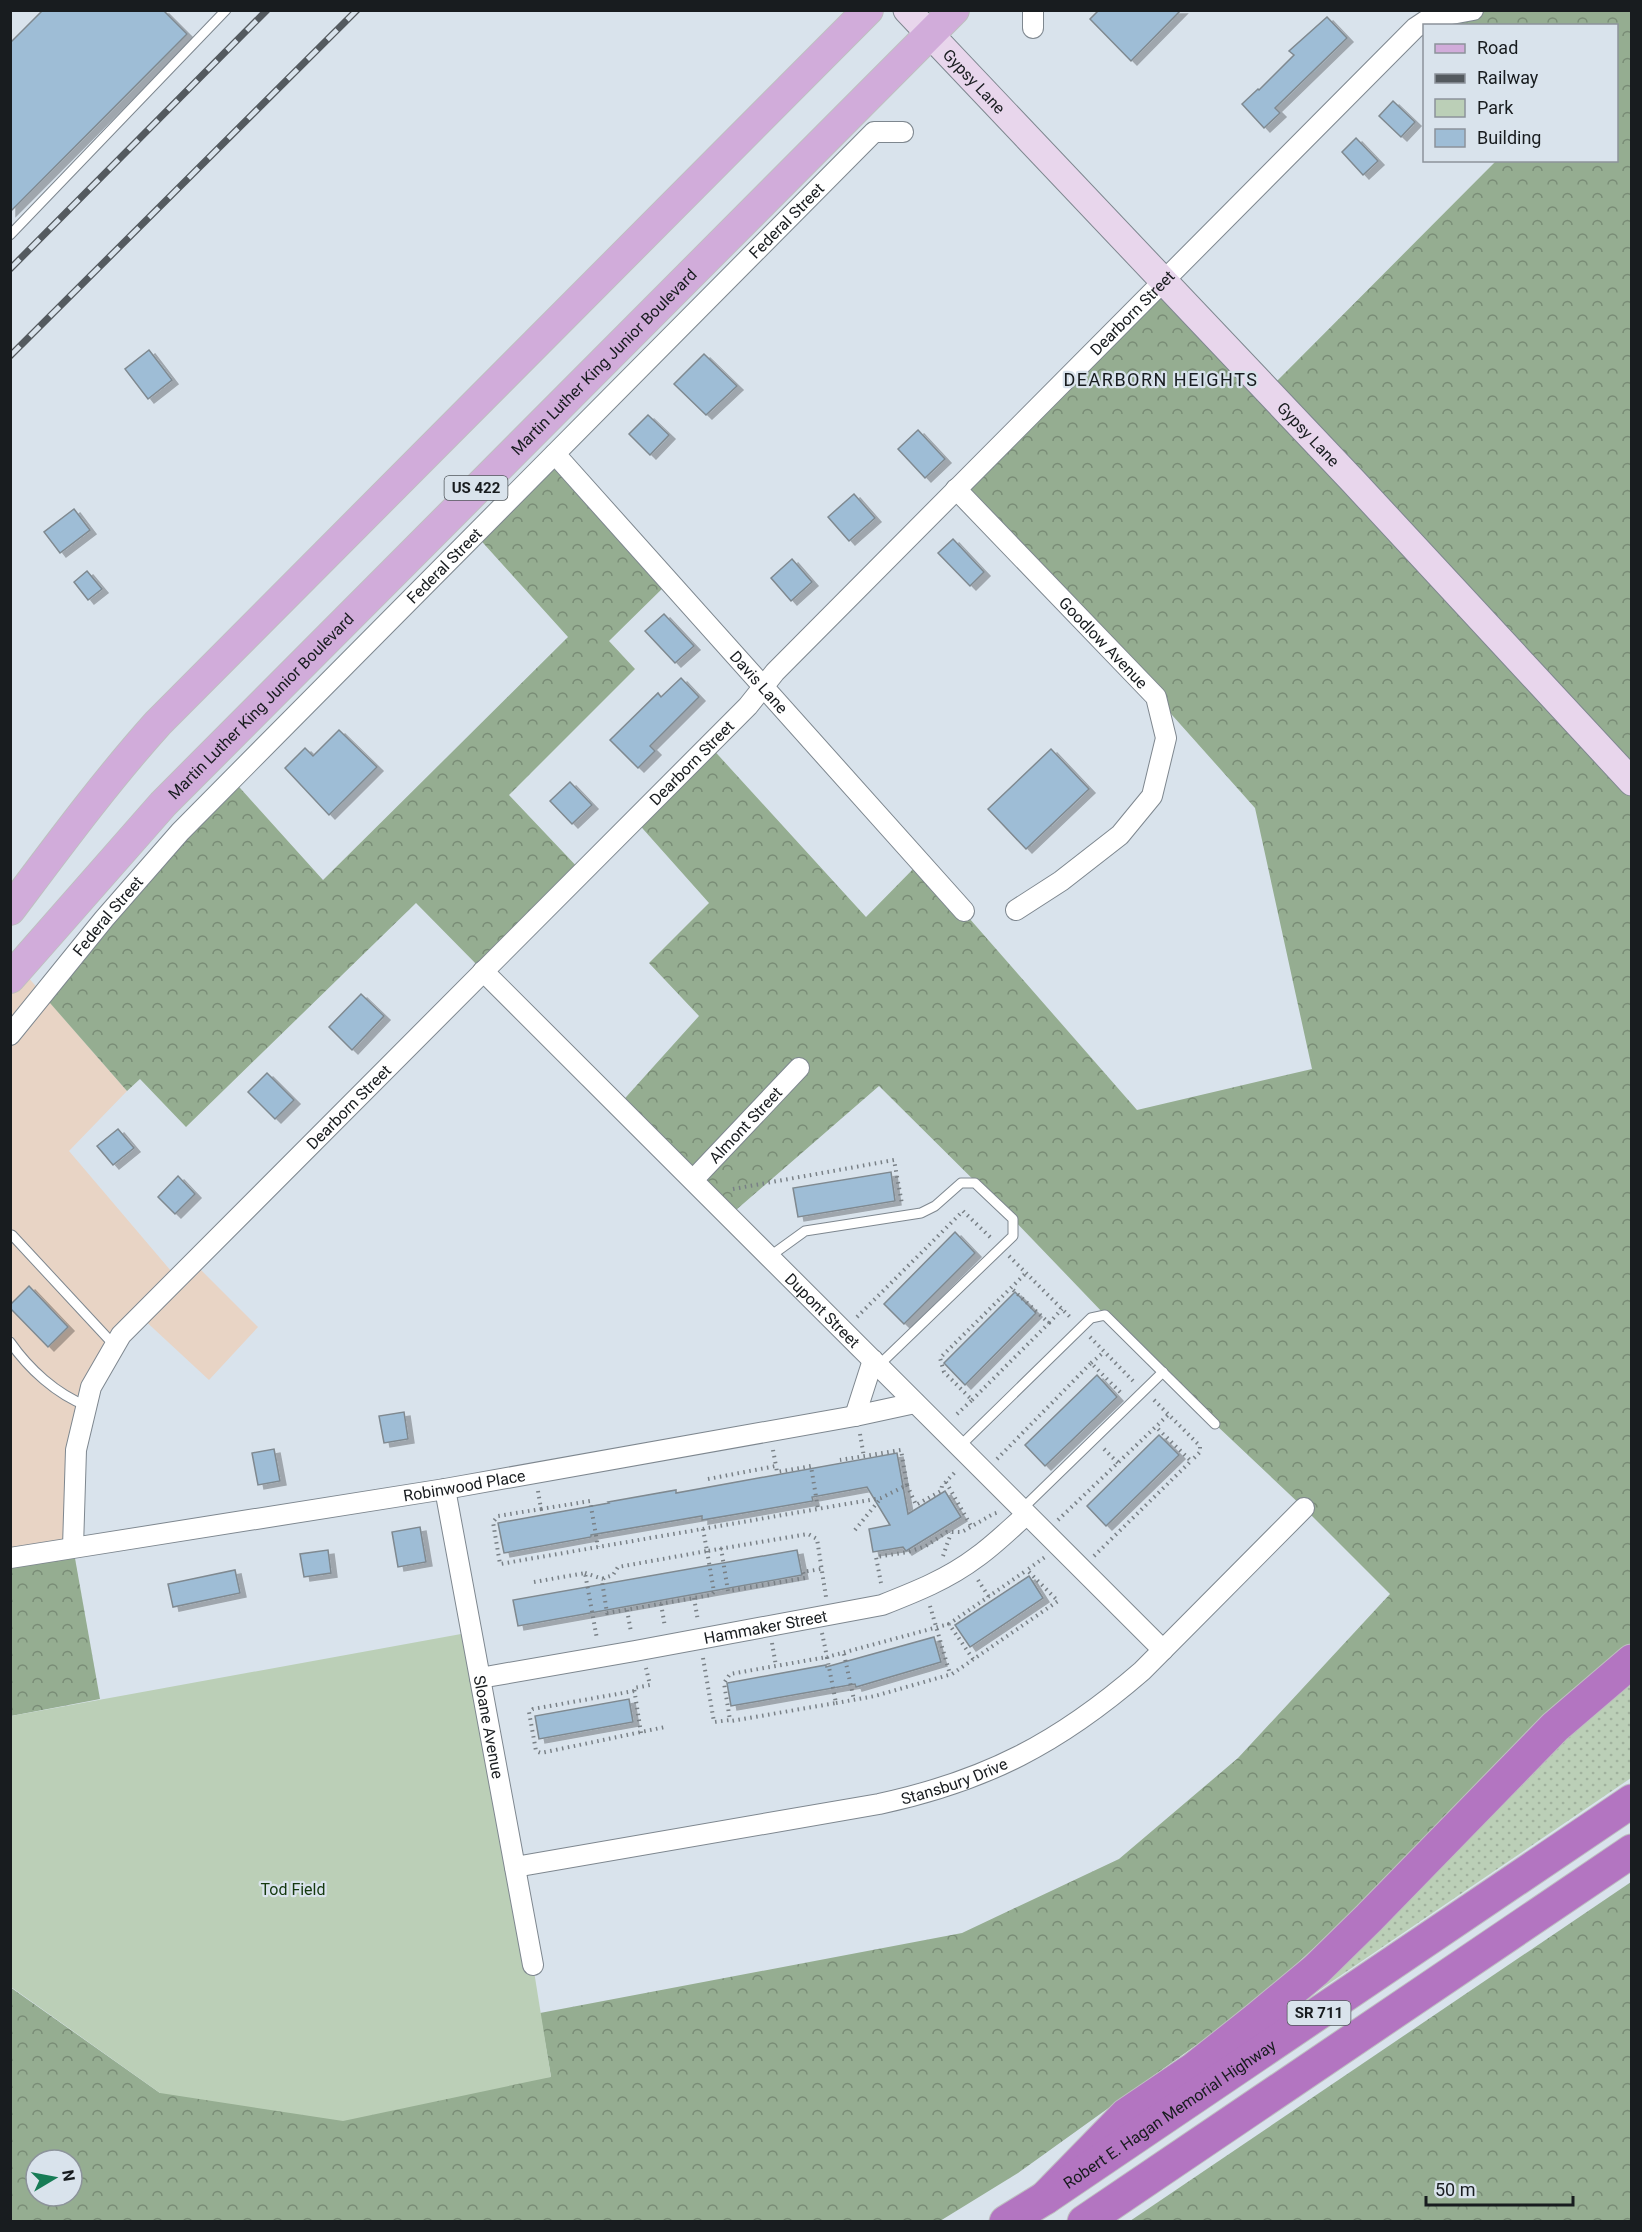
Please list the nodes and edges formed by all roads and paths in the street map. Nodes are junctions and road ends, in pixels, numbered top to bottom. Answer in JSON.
{"nodes":[{"id":1,"x":226,"y":10,"type":"edge"},
{"id":2,"x":868,"y":10,"type":"edge"},
{"id":3,"x":907,"y":10,"type":"edge"},
{"id":4,"x":954,"y":10,"type":"edge"},
{"id":5,"x":1473,"y":10,"type":"edge"},
{"id":6,"x":929,"y":34,"type":"junction"},
{"id":7,"x":903,"y":132,"type":"dead end"},
{"id":8,"x":10,"y":235,"type":"edge"},
{"id":9,"x":1164,"y":281,"type":"junction"},
{"id":10,"x":555,"y":454,"type":"junction"},
{"id":11,"x":956,"y":489,"type":"junction"},
{"id":12,"x":763,"y":687,"type":"junction"},
{"id":13,"x":1632,"y":782,"type":"edge"},
{"id":14,"x":10,"y":910,"type":"edge"},
{"id":15,"x":1016,"y":910,"type":"dead end"},
{"id":16,"x":964,"y":911,"type":"dead end"},
{"id":17,"x":483,"y":971,"type":"junction"},
{"id":18,"x":10,"y":978,"type":"edge"},
{"id":19,"x":10,"y":1035,"type":"edge"},
{"id":20,"x":799,"y":1068,"type":"dead end"},
{"id":21,"x":693,"y":1180,"type":"junction"},
{"id":22,"x":733,"y":1189,"type":"dead end"},
{"id":23,"x":902,"y":1206,"type":"dead end"},
{"id":24,"x":10,"y":1236,"type":"edge"},
{"id":25,"x":1001,"y":1248,"type":"junction"},
{"id":26,"x":770,"y":1257,"type":"junction"},
{"id":27,"x":1026,"y":1273,"type":"junction"},
{"id":28,"x":1011,"y":1288,"type":"junction"},
{"id":29,"x":1062,"y":1309,"type":"junction"},
{"id":30,"x":1048,"y":1323,"type":"junction"},
{"id":31,"x":1081,"y":1328,"type":"junction"},
{"id":32,"x":843,"y":1331,"type":"junction"},
{"id":33,"x":10,"y":1342,"type":"edge"},
{"id":34,"x":115,"y":1346,"type":"junction"},
{"id":35,"x":1104,"y":1352,"type":"junction"},
{"id":36,"x":876,"y":1363,"type":"junction"},
{"id":37,"x":1091,"y":1363,"type":"junction"},
{"id":38,"x":1163,"y":1372,"type":"junction"},
{"id":39,"x":1144,"y":1391,"type":"junction"},
{"id":40,"x":1123,"y":1395,"type":"dead end"},
{"id":41,"x":972,"y":1400,"type":"junction"},
{"id":42,"x":915,"y":1402,"type":"junction"},
{"id":43,"x":87,"y":1406,"type":"junction"},
{"id":44,"x":957,"y":1414,"type":"dead end"},
{"id":45,"x":1168,"y":1415,"type":"junction"},
{"id":46,"x":855,"y":1416,"type":"junction"},
{"id":47,"x":1215,"y":1424,"type":"dead end"},
{"id":48,"x":1156,"y":1427,"type":"junction"},
{"id":49,"x":959,"y":1447,"type":"junction"},
{"id":50,"x":773,"y":1448,"type":"dead end"},
{"id":51,"x":1107,"y":1452,"type":"dead end"},
{"id":52,"x":840,"y":1460,"type":"dead end"},
{"id":53,"x":1191,"y":1461,"type":"junction"},
{"id":54,"x":1118,"y":1463,"type":"junction"},
{"id":55,"x":776,"y":1467,"type":"junction"},
{"id":56,"x":957,"y":1470,"type":"dead end"},
{"id":57,"x":984,"y":1472,"type":"junction"},
{"id":58,"x":708,"y":1479,"type":"dead end"},
{"id":59,"x":946,"y":1482,"type":"junction"},
{"id":60,"x":907,"y":1485,"type":"junction"},
{"id":61,"x":445,"y":1489,"type":"junction"},
{"id":62,"x":539,"y":1495,"type":"dead end"},
{"id":63,"x":881,"y":1498,"type":"junction"},
{"id":64,"x":1304,"y":1508,"type":"dead end"},
{"id":65,"x":541,"y":1509,"type":"junction"},
{"id":66,"x":818,"y":1509,"type":"junction"},
{"id":67,"x":1000,"y":1512,"type":"dead end"},
{"id":68,"x":1023,"y":1512,"type":"junction"},
{"id":69,"x":971,"y":1526,"type":"junction"},
{"id":70,"x":703,"y":1529,"type":"junction"},
{"id":71,"x":855,"y":1530,"type":"dead end"},
{"id":72,"x":951,"y":1533,"type":"junction"},
{"id":73,"x":1044,"y":1533,"type":"junction"},
{"id":74,"x":73,"y":1547,"type":"junction"},
{"id":75,"x":598,"y":1547,"type":"junction"},
{"id":76,"x":721,"y":1548,"type":"junction"},
{"id":77,"x":707,"y":1551,"type":"junction"},
{"id":78,"x":943,"y":1556,"type":"dead end"},
{"id":79,"x":1045,"y":1557,"type":"dead end"},
{"id":80,"x":10,"y":1558,"type":"edge"},
{"id":81,"x":821,"y":1569,"type":"junction"},
{"id":82,"x":1081,"y":1569,"type":"junction"},
{"id":83,"x":1027,"y":1570,"type":"junction"},
{"id":84,"x":585,"y":1573,"type":"junction"},
{"id":85,"x":603,"y":1579,"type":"junction"},
{"id":86,"x":978,"y":1580,"type":"dead end"},
{"id":87,"x":534,"y":1582,"type":"dead end"},
{"id":88,"x":881,"y":1583,"type":"dead end"},
{"id":89,"x":988,"y":1597,"type":"junction"},
{"id":90,"x":931,"y":1609,"type":"dead end"},
{"id":91,"x":829,"y":1616,"type":"junction"},
{"id":92,"x":949,"y":1624,"type":"junction"},
{"id":93,"x":937,"y":1629,"type":"junction"},
{"id":94,"x":824,"y":1640,"type":"dead end"},
{"id":95,"x":773,"y":1649,"type":"dead end"},
{"id":96,"x":1163,"y":1650,"type":"junction"},
{"id":97,"x":844,"y":1654,"type":"junction"},
{"id":98,"x":827,"y":1657,"type":"junction"},
{"id":99,"x":600,"y":1658,"type":"junction"},
{"id":100,"x":973,"y":1659,"type":"junction"},
{"id":101,"x":703,"y":1661,"type":"dead end"},
{"id":102,"x":1632,"y":1661,"type":"edge"},
{"id":103,"x":776,"y":1666,"type":"junction"},
{"id":104,"x":647,"y":1672,"type":"dead end"},
{"id":105,"x":950,"y":1674,"type":"junction"},
{"id":106,"x":480,"y":1677,"type":"junction"},
{"id":107,"x":634,"y":1691,"type":"junction"},
{"id":108,"x":854,"y":1700,"type":"junction"},
{"id":109,"x":836,"y":1703,"type":"junction"},
{"id":110,"x":730,"y":1720,"type":"junction"},
{"id":111,"x":665,"y":1727,"type":"dead end"},
{"id":112,"x":641,"y":1733,"type":"junction"},
{"id":113,"x":1632,"y":1801,"type":"edge"},
{"id":114,"x":1632,"y":1851,"type":"edge"},
{"id":115,"x":515,"y":1867,"type":"junction"},
{"id":116,"x":533,"y":1965,"type":"dead end"},
{"id":117,"x":1045,"y":2199,"type":"junction"},
{"id":118,"x":1006,"y":2222,"type":"edge"},
{"id":119,"x":1084,"y":2222,"type":"edge"}],
"edges":[{"from":1,"to":8,"type":"lane"},
{"from":2,"to":14,"type":"main road"},
{"from":3,"to":6,"type":"main road","name":"Gypsy Lane"},
{"from":4,"to":6,"type":"main road","name":"Martin Luther King Junior Boulevard","number":"US 422"},
{"from":5,"to":9,"type":"street","name":"Dearborn Street"},
{"from":6,"to":9,"type":"main road","name":"Gypsy Lane"},
{"from":6,"to":18,"type":"main road","name":"Martin Luther King Junior Boulevard","number":"US 422"},
{"from":7,"to":10,"type":"street","name":"Federal Street"},
{"from":9,"to":11,"type":"street","name":"Dearborn Street"},
{"from":9,"to":13,"type":"main road","name":"Gypsy Lane"},
{"from":10,"to":12,"type":"street","name":"Davis Lane"},
{"from":10,"to":19,"type":"street","name":"Federal Street"},
{"from":11,"to":12,"type":"street","name":"Dearborn Street"},
{"from":11,"to":15,"type":"street","name":"Goodlow Avenue"},
{"from":12,"to":16,"type":"street","name":"Davis Lane"},
{"from":12,"to":17,"type":"street","name":"Dearborn Street"},
{"from":17,"to":21,"type":"street","name":"Dupont Street"},
{"from":17,"to":34,"type":"street","name":"Dearborn Street"},
{"from":20,"to":21,"type":"street","name":"Almont Street"},
{"from":21,"to":26,"type":"street","name":"Dupont Street"},
{"from":22,"to":23,"type":"path"},
{"from":24,"to":34,"type":"lane"},
{"from":25,"to":26,"type":"lane"},
{"from":25,"to":27,"type":"path"},
{"from":25,"to":32,"type":"path"},
{"from":25,"to":36,"type":"lane"},
{"from":26,"to":32,"type":"street","name":"Dupont Street"},
{"from":27,"to":28,"type":"path"},
{"from":27,"to":29,"type":"path"},
{"from":28,"to":30,"type":"path"},
{"from":28,"to":41,"type":"path"},
{"from":29,"to":30,"type":"path"},
{"from":29,"to":31,"type":"path"},
{"from":30,"to":41,"type":"path"},
{"from":31,"to":35,"type":"path"},
{"from":31,"to":38,"type":"lane"},
{"from":31,"to":49,"type":"lane"},
{"from":32,"to":36,"type":"street","name":"Dupont Street"},
{"from":33,"to":43,"type":"lane"},
{"from":34,"to":43,"type":"street","name":"Dearborn Street"},
{"from":35,"to":37,"type":"path"},
{"from":35,"to":39,"type":"path"},
{"from":36,"to":42,"type":"street","name":"Dupont Street"},
{"from":36,"to":46,"type":"street"},
{"from":37,"to":40,"type":"path"},
{"from":37,"to":57,"type":"path"},
{"from":38,"to":39,"type":"lane"},
{"from":38,"to":47,"type":"lane"},
{"from":39,"to":45,"type":"path"},
{"from":39,"to":68,"type":"lane"},
{"from":41,"to":44,"type":"path"},
{"from":42,"to":46,"type":"street","name":"Robinwood Place"},
{"from":42,"to":49,"type":"street","name":"Dupont Street"},
{"from":43,"to":74,"type":"street","name":"Dearborn Street"},
{"from":45,"to":48,"type":"path"},
{"from":45,"to":53,"type":"path"},
{"from":46,"to":61,"type":"street","name":"Robinwood Place"},
{"from":48,"to":53,"type":"path"},
{"from":48,"to":54,"type":"path"},
{"from":49,"to":57,"type":"street","name":"Dupont Street"},
{"from":50,"to":55,"type":"path"},
{"from":51,"to":54,"type":"path"},
{"from":52,"to":60,"type":"path"},
{"from":53,"to":82,"type":"path"},
{"from":54,"to":73,"type":"path"},
{"from":55,"to":58,"type":"path"},
{"from":55,"to":66,"type":"path"},
{"from":56,"to":59,"type":"path"},
{"from":57,"to":68,"type":"street","name":"Dupont Street"},
{"from":59,"to":60,"type":"path"},
{"from":59,"to":69,"type":"path"},
{"from":60,"to":63,"type":"path"},
{"from":61,"to":74,"type":"street","name":"Robinwood Place"},
{"from":61,"to":106,"type":"street","name":"Sloane Avenue"},
{"from":62,"to":65,"type":"path"},
{"from":63,"to":66,"type":"path"},
{"from":63,"to":71,"type":"path"},
{"from":64,"to":96,"type":"street","name":"Stansbury Drive"},
{"from":65,"to":75,"type":"path"},
{"from":65,"to":75,"type":"path"},
{"from":66,"to":70,"type":"path"},
{"from":67,"to":69,"type":"path"},
{"from":68,"to":73,"type":"street","name":"Dupont Street"},
{"from":68,"to":91,"type":"street","name":"Hammaker Street"},
{"from":69,"to":72,"type":"path"},
{"from":70,"to":75,"type":"path"},
{"from":70,"to":77,"type":"path"},
{"from":72,"to":78,"type":"path"},
{"from":72,"to":88,"type":"path"},
{"from":73,"to":82,"type":"street","name":"Dupont Street"},
{"from":74,"to":80,"type":"street"},
{"from":76,"to":77,"type":"path"},
{"from":76,"to":81,"type":"path"},
{"from":76,"to":81,"type":"path"},
{"from":77,"to":85,"type":"path"},
{"from":77,"to":85,"type":"path"},
{"from":79,"to":83,"type":"path"},
{"from":81,"to":91,"type":"path"},
{"from":82,"to":96,"type":"street","name":"Dupont Street"},
{"from":83,"to":89,"type":"path"},
{"from":83,"to":100,"type":"path"},
{"from":84,"to":85,"type":"path"},
{"from":84,"to":87,"type":"path"},
{"from":84,"to":99,"type":"path"},
{"from":86,"to":89,"type":"path"},
{"from":89,"to":92,"type":"path"},
{"from":90,"to":93,"type":"path"},
{"from":91,"to":99,"type":"street","name":"Hammaker Street"},
{"from":92,"to":93,"type":"path"},
{"from":92,"to":100,"type":"path"},
{"from":93,"to":97,"type":"path"},
{"from":93,"to":105,"type":"path"},
{"from":94,"to":98,"type":"path"},
{"from":95,"to":103,"type":"path"},
{"from":96,"to":115,"type":"street","name":"Stansbury Drive"},
{"from":97,"to":98,"type":"path"},
{"from":97,"to":108,"type":"path"},
{"from":98,"to":103,"type":"path"},
{"from":98,"to":109,"type":"path"},
{"from":99,"to":106,"type":"street","name":"Hammaker Street"},
{"from":100,"to":105,"type":"path"},
{"from":101,"to":110,"type":"path"},
{"from":102,"to":117,"type":"highway"},
{"from":103,"to":110,"type":"path"},
{"from":104,"to":107,"type":"path"},
{"from":105,"to":108,"type":"path"},
{"from":106,"to":115,"type":"street","name":"Sloane Avenue"},
{"from":107,"to":112,"type":"path"},
{"from":107,"to":112,"type":"path"},
{"from":108,"to":109,"type":"path"},
{"from":109,"to":110,"type":"path"},
{"from":111,"to":112,"type":"path"},
{"from":113,"to":117,"type":"highway","name":"Robert E. Hagan Memorial Highway","number":"SR 711"},
{"from":114,"to":119,"type":"highway","number":"SR 711"},
{"from":115,"to":116,"type":"street","name":"Sloane Avenue"},
{"from":117,"to":118,"type":"highway","name":"Robert E. Hagan Memorial Highway","number":"SR 711"}]}
